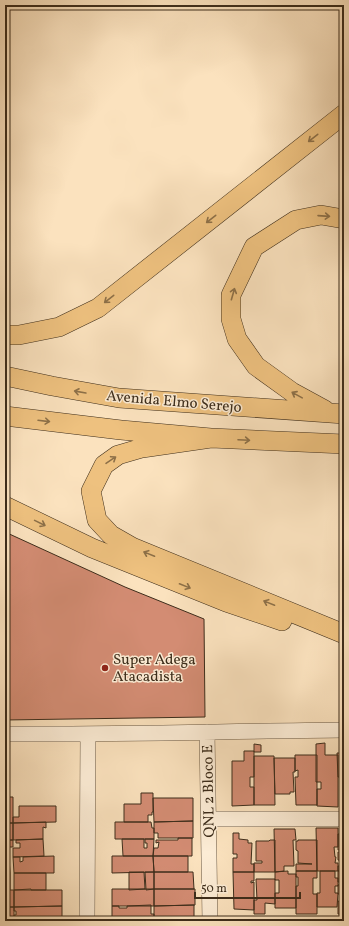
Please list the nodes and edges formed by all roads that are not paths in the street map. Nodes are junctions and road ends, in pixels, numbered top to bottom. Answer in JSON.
{"nodes":[{"id":1,"x":344,"y":114,"type":"edge"},
{"id":2,"x":344,"y":219,"type":"edge"},
{"id":3,"x":5,"y":335,"type":"edge"},
{"id":4,"x":5,"y":376,"type":"edge"},
{"id":5,"x":338,"y":414,"type":"edge"},
{"id":6,"x":5,"y":416,"type":"edge"},
{"id":7,"x":212,"y":438,"type":"junction"},
{"id":8,"x":344,"y":444,"type":"edge"},
{"id":9,"x":5,"y":506,"type":"edge"},
{"id":10,"x":344,"y":634,"type":"edge"},
{"id":11,"x":344,"y":643,"type":"edge"},
{"id":12,"x":344,"y":730,"type":"edge"},
{"id":13,"x":207,"y":732,"type":"junction"},
{"id":14,"x":5,"y":734,"type":"edge"},
{"id":15,"x":88,"y":735,"type":"junction"},
{"id":16,"x":208,"y":819,"type":"junction"},
{"id":17,"x":344,"y":819,"type":"edge"},
{"id":18,"x":87,"y":921,"type":"edge"},
{"id":19,"x":210,"y":921,"type":"edge"}],
"edges":[{"from":1,"to":3,"type":"main road","one_way":true},
{"from":5,"to":2,"type":"main road","one_way":true},
{"from":5,"to":4,"type":"main road","name":"Avenida Elmo Serejo","one_way":true},
{"from":6,"to":7,"type":"main road","one_way":true},
{"from":7,"to":8,"type":"main road","one_way":true},
{"from":10,"to":7,"type":"main road","one_way":true},
{"from":9,"to":11,"type":"main road","one_way":true},
{"from":12,"to":13,"type":"street"},
{"from":13,"to":15,"type":"street","name":"QNL 2 Bloco E"},
{"from":13,"to":16,"type":"street","name":"QNL 2 Bloco E"},
{"from":14,"to":15,"type":"street","name":"QNL 2 Bloco E"},
{"from":15,"to":18,"type":"street"},
{"from":16,"to":17,"type":"street"},
{"from":16,"to":19,"type":"street","name":"QNL 2 Bloco E"}]}
